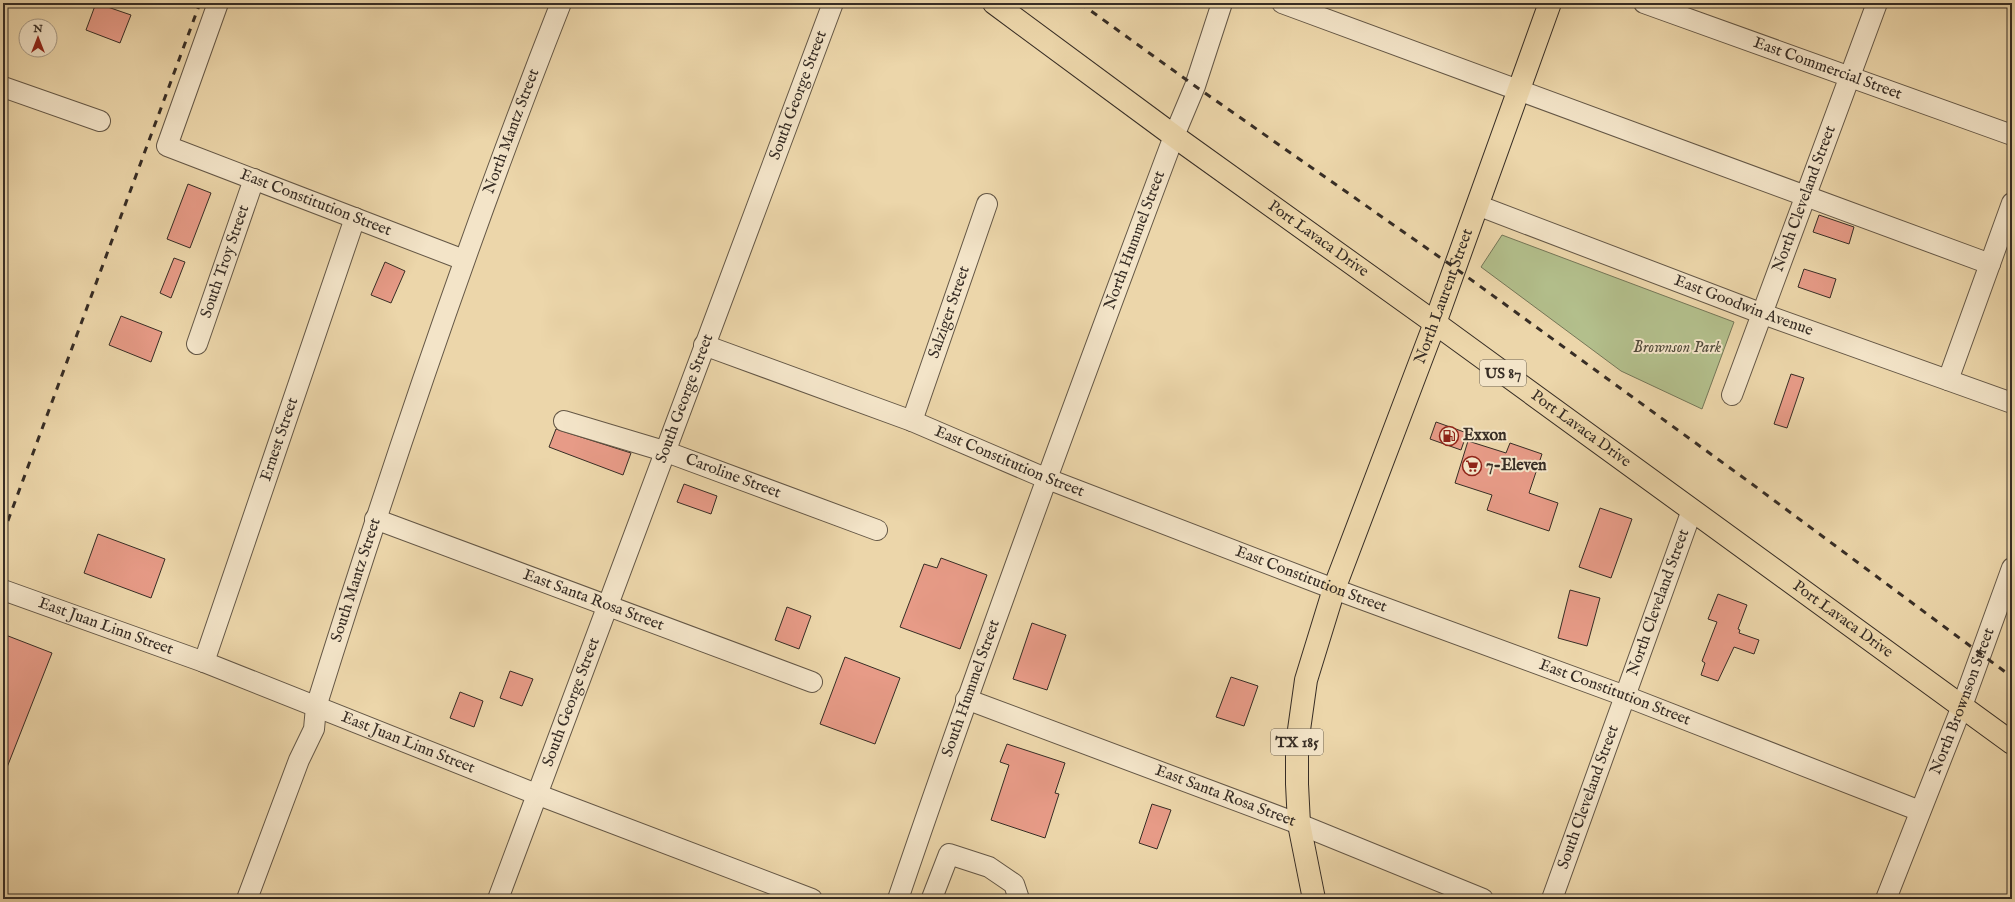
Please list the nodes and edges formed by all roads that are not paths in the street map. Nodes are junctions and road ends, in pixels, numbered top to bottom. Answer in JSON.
{"nodes":[{"id":1,"x":218,"y":3,"type":"edge"},
{"id":2,"x":561,"y":3,"type":"edge"},
{"id":3,"x":833,"y":3,"type":"edge"},
{"id":4,"x":994,"y":3,"type":"edge"},
{"id":5,"x":1222,"y":3,"type":"edge"},
{"id":6,"x":1282,"y":3,"type":"edge"},
{"id":7,"x":1550,"y":3,"type":"edge"},
{"id":8,"x":1644,"y":3,"type":"edge"},
{"id":9,"x":1877,"y":3,"type":"edge"},
{"id":10,"x":1851,"y":76,"type":"junction"},
{"id":11,"x":3,"y":87,"type":"edge"},
{"id":12,"x":1518,"y":90,"type":"junction"},
{"id":13,"x":100,"y":121,"type":"dead end"},
{"id":14,"x":2012,"y":135,"type":"edge"},
{"id":15,"x":1174,"y":136,"type":"junction"},
{"id":16,"x":254,"y":179,"type":"junction"},
{"id":17,"x":1806,"y":196,"type":"junction"},
{"id":18,"x":2012,"y":203,"type":"edge"},
{"id":19,"x":986,"y":204,"type":"dead end"},
{"id":20,"x":1477,"y":205,"type":"junction"},
{"id":21,"x":355,"y":218,"type":"junction"},
{"id":22,"x":464,"y":260,"type":"junction"},
{"id":23,"x":1990,"y":264,"type":"junction"},
{"id":24,"x":1763,"y":314,"type":"junction"},
{"id":25,"x":1435,"y":323,"type":"junction"},
{"id":26,"x":197,"y":344,"type":"dead end"},
{"id":27,"x":704,"y":345,"type":"junction"},
{"id":28,"x":1948,"y":380,"type":"junction"},
{"id":29,"x":1732,"y":395,"type":"dead end"},
{"id":30,"x":2012,"y":403,"type":"edge"},
{"id":31,"x":564,"y":421,"type":"dead end"},
{"id":32,"x":912,"y":421,"type":"junction"},
{"id":33,"x":664,"y":451,"type":"junction"},
{"id":34,"x":1046,"y":478,"type":"junction"},
{"id":35,"x":1692,"y":510,"type":"junction"},
{"id":36,"x":375,"y":519,"type":"junction"},
{"id":37,"x":877,"y":530,"type":"dead end"},
{"id":38,"x":2012,"y":568,"type":"edge"},
{"id":39,"x":1334,"y":589,"type":"junction"},
{"id":40,"x":3,"y":590,"type":"edge"},
{"id":41,"x":607,"y":606,"type":"junction"},
{"id":42,"x":204,"y":662,"type":"junction"},
{"id":43,"x":812,"y":682,"type":"dead end"},
{"id":44,"x":1626,"y":696,"type":"junction"},
{"id":45,"x":966,"y":699,"type":"junction"},
{"id":46,"x":1962,"y":706,"type":"junction"},
{"id":47,"x":316,"y":707,"type":"junction"},
{"id":48,"x":2012,"y":743,"type":"edge"},
{"id":49,"x":536,"y":794,"type":"junction"},
{"id":50,"x":1920,"y":811,"type":"junction"},
{"id":51,"x":1299,"y":824,"type":"junction"},
{"id":52,"x":914,"y":854,"type":"junction"},
{"id":53,"x":945,"y":866,"type":"junction"},
{"id":54,"x":900,"y":893,"type":"edge"},
{"id":55,"x":934,"y":898,"type":"edge"},
{"id":56,"x":247,"y":899,"type":"edge"},
{"id":57,"x":498,"y":899,"type":"edge"},
{"id":58,"x":812,"y":899,"type":"edge"},
{"id":59,"x":1019,"y":899,"type":"edge"},
{"id":60,"x":1314,"y":899,"type":"edge"},
{"id":61,"x":1483,"y":899,"type":"edge"},
{"id":62,"x":1552,"y":899,"type":"edge"},
{"id":63,"x":1886,"y":899,"type":"edge"}],
"edges":[{"from":1,"to":16,"type":"street","name":"East Constitution Street"},
{"from":2,"to":22,"type":"street","name":"North Mantz Street"},
{"from":3,"to":27,"type":"street","name":"South George Street"},
{"from":4,"to":15,"type":"main road","name":"Port Lavaca Drive","number":"US 87"},
{"from":5,"to":15,"type":"street","name":"North Hummel Street"},
{"from":6,"to":12,"type":"street"},
{"from":7,"to":12,"type":"main road","name":"North Laurent Street","number":"TX 185"},
{"from":8,"to":10,"type":"street","name":"East Commercial Street"},
{"from":9,"to":10,"type":"street","name":"North Cleveland Street"},
{"from":10,"to":14,"type":"street","name":"East Commercial Street"},
{"from":10,"to":17,"type":"street","name":"North Cleveland Street"},
{"from":11,"to":13,"type":"street"},
{"from":12,"to":17,"type":"street"},
{"from":12,"to":20,"type":"main road","name":"North Laurent Street","number":"TX 185"},
{"from":15,"to":25,"type":"main road","name":"Port Lavaca Drive","number":"US 87"},
{"from":15,"to":34,"type":"street","name":"North Hummel Street"},
{"from":16,"to":21,"type":"street","name":"East Constitution Street"},
{"from":16,"to":26,"type":"street","name":"South Troy Street"},
{"from":17,"to":23,"type":"street"},
{"from":17,"to":24,"type":"street","name":"North Cleveland Street"},
{"from":18,"to":23,"type":"street"},
{"from":19,"to":32,"type":"street","name":"Salziger Street"},
{"from":20,"to":24,"type":"street","name":"East Goodwin Avenue"},
{"from":20,"to":25,"type":"main road","name":"North Laurent Street","number":"TX 185"},
{"from":21,"to":22,"type":"street","name":"East Constitution Street"},
{"from":21,"to":42,"type":"street","name":"Ernest Street"},
{"from":22,"to":36,"type":"street","name":"South Mantz Street"},
{"from":23,"to":28,"type":"street"},
{"from":24,"to":28,"type":"street","name":"East Goodwin Avenue"},
{"from":24,"to":29,"type":"street","name":"North Cleveland Street"},
{"from":25,"to":35,"type":"main road","name":"Port Lavaca Drive","number":"US 87"},
{"from":25,"to":39,"type":"main road","name":"North Laurent Street","number":"TX 185"},
{"from":27,"to":32,"type":"street","name":"East Constitution Street"},
{"from":27,"to":33,"type":"street","name":"South George Street"},
{"from":28,"to":30,"type":"street","name":"East Goodwin Avenue"},
{"from":31,"to":33,"type":"street","name":"Caroline Street"},
{"from":32,"to":34,"type":"street","name":"East Constitution Street"},
{"from":33,"to":37,"type":"street","name":"Caroline Street"},
{"from":33,"to":41,"type":"street","name":"South George Street"},
{"from":34,"to":39,"type":"street","name":"East Constitution Street"},
{"from":34,"to":45,"type":"street","name":"South Hummel Street"},
{"from":35,"to":44,"type":"street","name":"North Cleveland Street"},
{"from":35,"to":46,"type":"main road","name":"Port Lavaca Drive","number":"US 87"},
{"from":36,"to":41,"type":"street","name":"East Santa Rosa Street"},
{"from":36,"to":47,"type":"street","name":"South Mantz Street"},
{"from":38,"to":46,"type":"street","name":"North Brownson Street"},
{"from":39,"to":44,"type":"street","name":"East Constitution Street"},
{"from":39,"to":51,"type":"main road","number":"TX 185"},
{"from":40,"to":42,"type":"street","name":"East Juan Linn Street"},
{"from":41,"to":43,"type":"street","name":"East Santa Rosa Street"},
{"from":41,"to":49,"type":"street","name":"South George Street"},
{"from":42,"to":47,"type":"street","name":"East Juan Linn Street"},
{"from":44,"to":50,"type":"street","name":"East Constitution Street"},
{"from":44,"to":62,"type":"street","name":"South Cleveland Street"},
{"from":45,"to":51,"type":"street","name":"East Santa Rosa Street"},
{"from":45,"to":52,"type":"street","name":"South Hummel Street"},
{"from":46,"to":48,"type":"main road","name":"Port Lavaca Drive","number":"US 87"},
{"from":46,"to":50,"type":"street","name":"North Brownson Street"},
{"from":47,"to":49,"type":"street","name":"East Juan Linn Street"},
{"from":47,"to":56,"type":"street","name":"South Mantz Street"},
{"from":49,"to":57,"type":"street","name":"South George Street"},
{"from":49,"to":58,"type":"street","name":"East Juan Linn Street"},
{"from":50,"to":63,"type":"street","name":"North Brownson Street"},
{"from":51,"to":60,"type":"main road","number":"TX 185"},
{"from":51,"to":61,"type":"street","name":"East Santa Rosa Street"},
{"from":52,"to":53,"type":"street"},
{"from":52,"to":54,"type":"street","name":"South Hummel Street"},
{"from":53,"to":55,"type":"street"},
{"from":53,"to":59,"type":"street"},
{"from":54,"to":55,"type":"street"}]}
